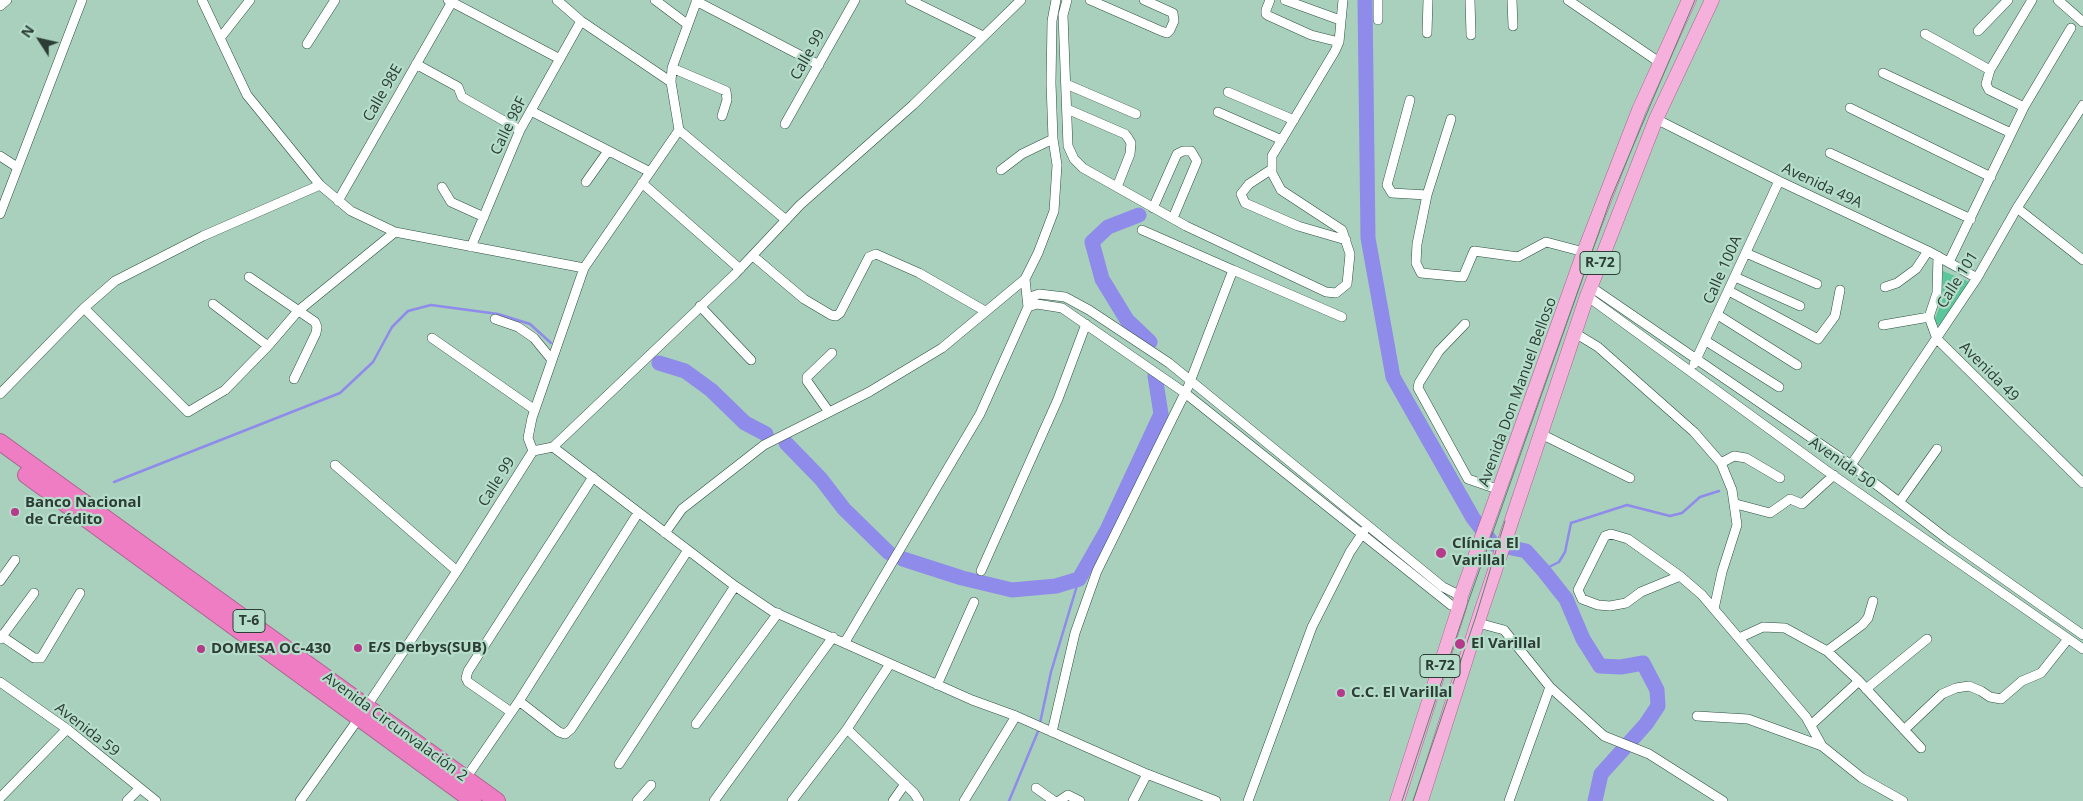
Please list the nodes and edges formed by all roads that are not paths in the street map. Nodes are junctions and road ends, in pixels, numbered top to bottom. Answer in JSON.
{"nodes":[{"id":1,"x":7,"y":0,"type":"edge"},
{"id":2,"x":82,"y":0,"type":"edge"},
{"id":3,"x":202,"y":0,"type":"edge"},
{"id":4,"x":250,"y":0,"type":"edge"},
{"id":5,"x":335,"y":0,"type":"edge"},
{"id":6,"x":557,"y":0,"type":"edge"},
{"id":7,"x":655,"y":0,"type":"edge"},
{"id":8,"x":854,"y":0,"type":"edge"},
{"id":9,"x":910,"y":0,"type":"edge"},
{"id":10,"x":1021,"y":0,"type":"edge"},
{"id":11,"x":1056,"y":0,"type":"edge"},
{"id":12,"x":1067,"y":0,"type":"edge"},
{"id":13,"x":1090,"y":0,"type":"edge"},
{"id":14,"x":1144,"y":0,"type":"edge"},
{"id":15,"x":1270,"y":0,"type":"edge"},
{"id":16,"x":1285,"y":0,"type":"edge"},
{"id":17,"x":1343,"y":0,"type":"edge"},
{"id":18,"x":1378,"y":0,"type":"edge"},
{"id":19,"x":1428,"y":0,"type":"edge"},
{"id":20,"x":1470,"y":0,"type":"edge"},
{"id":21,"x":1512,"y":0,"type":"edge"},
{"id":22,"x":1568,"y":0,"type":"edge"},
{"id":23,"x":1688,"y":0,"type":"edge"},
{"id":24,"x":1712,"y":0,"type":"edge"},
{"id":25,"x":2008,"y":0,"type":"edge"},
{"id":26,"x":2032,"y":0,"type":"edge"},
{"id":27,"x":2058,"y":0,"type":"edge"},
{"id":28,"x":451,"y":1,"type":"edge"},
{"id":29,"x":697,"y":1,"type":"edge"},
{"id":30,"x":0,"y":6,"type":"edge"},
{"id":31,"x":1340,"y":20,"type":"junction"},
{"id":32,"x":1378,"y":20,"type":"dead end"},
{"id":33,"x":581,"y":21,"type":"junction"},
{"id":34,"x":2083,"y":22,"type":"edge"},
{"id":35,"x":687,"y":24,"type":"junction"},
{"id":36,"x":1513,"y":26,"type":"dead end"},
{"id":37,"x":2071,"y":28,"type":"dead end"},
{"id":38,"x":1978,"y":31,"type":"dead end"},
{"id":39,"x":1427,"y":33,"type":"dead end"},
{"id":40,"x":1925,"y":34,"type":"dead end"},
{"id":41,"x":1471,"y":35,"type":"dead end"},
{"id":42,"x":983,"y":36,"type":"junction"},
{"id":43,"x":221,"y":37,"type":"junction"},
{"id":44,"x":1339,"y":42,"type":"junction"},
{"id":45,"x":307,"y":44,"type":"dead end"},
{"id":46,"x":560,"y":59,"type":"junction"},
{"id":47,"x":1659,"y":62,"type":"junction"},
{"id":48,"x":416,"y":64,"type":"junction"},
{"id":49,"x":818,"y":65,"type":"junction"},
{"id":50,"x":672,"y":68,"type":"junction"},
{"id":51,"x":1990,"y":70,"type":"junction"},
{"id":52,"x":1883,"y":72,"type":"dead end"},
{"id":53,"x":671,"y":82,"type":"junction"},
{"id":54,"x":1066,"y":84,"type":"junction"},
{"id":55,"x":1228,"y":92,"type":"dead end"},
{"id":56,"x":1410,"y":100,"type":"dead end"},
{"id":57,"x":2024,"y":107,"type":"junction"},
{"id":58,"x":1850,"y":108,"type":"dead end"},
{"id":59,"x":2082,"y":108,"type":"edge"},
{"id":60,"x":1067,"y":109,"type":"junction"},
{"id":61,"x":531,"y":111,"type":"junction"},
{"id":62,"x":1218,"y":112,"type":"dead end"},
{"id":63,"x":1136,"y":114,"type":"dead end"},
{"id":64,"x":722,"y":116,"type":"dead end"},
{"id":65,"x":1656,"y":118,"type":"junction"},
{"id":66,"x":1452,"y":119,"type":"dead end"},
{"id":67,"x":1294,"y":120,"type":"junction"},
{"id":68,"x":785,"y":124,"type":"dead end"},
{"id":69,"x":520,"y":130,"type":"junction"},
{"id":70,"x":679,"y":130,"type":"junction"},
{"id":71,"x":2011,"y":133,"type":"junction"},
{"id":72,"x":1053,"y":139,"type":"junction"},
{"id":73,"x":1282,"y":140,"type":"junction"},
{"id":74,"x":608,"y":151,"type":"junction"},
{"id":75,"x":1830,"y":153,"type":"dead end"},
{"id":76,"x":0,"y":156,"type":"edge"},
{"id":77,"x":17,"y":168,"type":"junction"},
{"id":78,"x":1272,"y":169,"type":"junction"},
{"id":79,"x":1001,"y":170,"type":"dead end"},
{"id":80,"x":650,"y":172,"type":"junction"},
{"id":81,"x":1991,"y":177,"type":"junction"},
{"id":82,"x":1779,"y":180,"type":"junction"},
{"id":83,"x":586,"y":182,"type":"dead end"},
{"id":84,"x":642,"y":183,"type":"junction"},
{"id":85,"x":320,"y":184,"type":"junction"},
{"id":86,"x":442,"y":187,"type":"dead end"},
{"id":87,"x":1117,"y":188,"type":"junction"},
{"id":88,"x":1428,"y":195,"type":"junction"},
{"id":89,"x":338,"y":201,"type":"junction"},
{"id":90,"x":1153,"y":208,"type":"junction"},
{"id":91,"x":2017,"y":208,"type":"junction"},
{"id":92,"x":0,"y":214,"type":"edge"},
{"id":93,"x":484,"y":217,"type":"junction"},
{"id":94,"x":1172,"y":218,"type":"junction"},
{"id":95,"x":1971,"y":219,"type":"junction"},
{"id":96,"x":786,"y":220,"type":"junction"},
{"id":97,"x":1142,"y":230,"type":"dead end"},
{"id":98,"x":396,"y":232,"type":"junction"},
{"id":99,"x":1346,"y":240,"type":"junction"},
{"id":100,"x":471,"y":247,"type":"junction"},
{"id":101,"x":1928,"y":251,"type":"junction"},
{"id":102,"x":1584,"y":252,"type":"junction"},
{"id":103,"x":1746,"y":253,"type":"junction"},
{"id":104,"x":752,"y":256,"type":"junction"},
{"id":105,"x":1938,"y":256,"type":"junction"},
{"id":106,"x":2083,"y":260,"type":"edge"},
{"id":107,"x":1949,"y":262,"type":"junction"},
{"id":108,"x":584,"y":268,"type":"junction"},
{"id":109,"x":740,"y":269,"type":"junction"},
{"id":110,"x":1233,"y":270,"type":"junction"},
{"id":111,"x":249,"y":277,"type":"dead end"},
{"id":112,"x":1735,"y":277,"type":"junction"},
{"id":113,"x":1977,"y":278,"type":"junction"},
{"id":114,"x":1024,"y":279,"type":"junction"},
{"id":115,"x":1817,"y":284,"type":"dead end"},
{"id":116,"x":1885,"y":287,"type":"dead end"},
{"id":117,"x":1840,"y":290,"type":"dead end"},
{"id":118,"x":1729,"y":291,"type":"junction"},
{"id":119,"x":1589,"y":292,"type":"junction"},
{"id":120,"x":1027,"y":302,"type":"junction"},
{"id":121,"x":213,"y":304,"type":"dead end"},
{"id":122,"x":700,"y":306,"type":"junction"},
{"id":123,"x":1800,"y":306,"type":"dead end"},
{"id":124,"x":84,"y":308,"type":"junction"},
{"id":125,"x":298,"y":311,"type":"junction"},
{"id":126,"x":985,"y":311,"type":"junction"},
{"id":127,"x":1718,"y":315,"type":"junction"},
{"id":128,"x":1342,"y":317,"type":"dead end"},
{"id":129,"x":1929,"y":317,"type":"junction"},
{"id":130,"x":495,"y":319,"type":"dead end"},
{"id":131,"x":1086,"y":324,"type":"junction"},
{"id":132,"x":1465,"y":324,"type":"dead end"},
{"id":133,"x":1883,"y":325,"type":"dead end"},
{"id":134,"x":1575,"y":333,"type":"junction"},
{"id":135,"x":432,"y":338,"type":"dead end"},
{"id":136,"x":1936,"y":339,"type":"junction"},
{"id":137,"x":1706,"y":341,"type":"junction"},
{"id":138,"x":268,"y":346,"type":"junction"},
{"id":139,"x":832,"y":353,"type":"dead end"},
{"id":140,"x":552,"y":360,"type":"junction"},
{"id":141,"x":751,"y":360,"type":"dead end"},
{"id":142,"x":1696,"y":361,"type":"junction"},
{"id":143,"x":1797,"y":365,"type":"dead end"},
{"id":144,"x":1689,"y":370,"type":"junction"},
{"id":145,"x":294,"y":379,"type":"dead end"},
{"id":146,"x":1190,"y":380,"type":"junction"},
{"id":147,"x":1779,"y":387,"type":"dead end"},
{"id":148,"x":1185,"y":393,"type":"junction"},
{"id":149,"x":0,"y":394,"type":"edge"},
{"id":150,"x":535,"y":410,"type":"junction"},
{"id":151,"x":829,"y":412,"type":"junction"},
{"id":152,"x":1541,"y":434,"type":"junction"},
{"id":153,"x":0,"y":442,"type":"edge"},
{"id":154,"x":553,"y":447,"type":"junction"},
{"id":155,"x":1937,"y":449,"type":"dead end"},
{"id":156,"x":533,"y":451,"type":"junction"},
{"id":157,"x":0,"y":456,"type":"edge"},
{"id":158,"x":1721,"y":463,"type":"junction"},
{"id":159,"x":335,"y":465,"type":"dead end"},
{"id":160,"x":1851,"y":465,"type":"junction"},
{"id":161,"x":1834,"y":475,"type":"junction"},
{"id":162,"x":592,"y":477,"type":"junction"},
{"id":163,"x":1630,"y":478,"type":"dead end"},
{"id":164,"x":1780,"y":478,"type":"dead end"},
{"id":165,"x":2083,"y":483,"type":"edge"},
{"id":166,"x":1500,"y":490,"type":"junction"},
{"id":167,"x":1900,"y":501,"type":"junction"},
{"id":168,"x":1736,"y":504,"type":"junction"},
{"id":169,"x":638,"y":514,"type":"junction"},
{"id":170,"x":1367,"y":525,"type":"junction"},
{"id":171,"x":665,"y":532,"type":"junction"},
{"id":172,"x":1361,"y":534,"type":"junction"},
{"id":173,"x":688,"y":550,"type":"junction"},
{"id":174,"x":14,"y":560,"type":"dead end"},
{"id":175,"x":457,"y":571,"type":"junction"},
{"id":176,"x":981,"y":571,"type":"dead end"},
{"id":177,"x":1680,"y":576,"type":"junction"},
{"id":178,"x":0,"y":581,"type":"edge"},
{"id":179,"x":735,"y":586,"type":"junction"},
{"id":180,"x":80,"y":593,"type":"dead end"},
{"id":181,"x":34,"y":594,"type":"dead end"},
{"id":182,"x":1873,"y":601,"type":"dead end"},
{"id":183,"x":974,"y":602,"type":"dead end"},
{"id":184,"x":1460,"y":602,"type":"junction"},
{"id":185,"x":1714,"y":609,"type":"junction"},
{"id":186,"x":778,"y":614,"type":"junction"},
{"id":187,"x":1478,"y":623,"type":"junction"},
{"id":188,"x":2083,"y":635,"type":"edge"},
{"id":189,"x":1,"y":637,"type":"edge"},
{"id":190,"x":833,"y":637,"type":"junction"},
{"id":191,"x":1739,"y":638,"type":"junction"},
{"id":192,"x":1927,"y":639,"type":"dead end"},
{"id":193,"x":2068,"y":639,"type":"junction"},
{"id":194,"x":845,"y":642,"type":"junction"},
{"id":195,"x":2083,"y":649,"type":"edge"},
{"id":196,"x":1827,"y":651,"type":"junction"},
{"id":197,"x":890,"y":664,"type":"junction"},
{"id":198,"x":1859,"y":681,"type":"junction"},
{"id":199,"x":0,"y":682,"type":"edge"},
{"id":200,"x":937,"y":685,"type":"junction"},
{"id":201,"x":1550,"y":687,"type":"junction"},
{"id":202,"x":1866,"y":689,"type":"junction"},
{"id":203,"x":519,"y":701,"type":"junction"},
{"id":204,"x":363,"y":712,"type":"junction"},
{"id":205,"x":511,"y":712,"type":"junction"},
{"id":206,"x":1016,"y":716,"type":"junction"},
{"id":207,"x":1697,"y":716,"type":"dead end"},
{"id":208,"x":696,"y":724,"type":"dead end"},
{"id":209,"x":1810,"y":725,"type":"junction"},
{"id":210,"x":66,"y":729,"type":"junction"},
{"id":211,"x":847,"y":729,"type":"junction"},
{"id":212,"x":1904,"y":730,"type":"junction"},
{"id":213,"x":1052,"y":732,"type":"junction"},
{"id":214,"x":1822,"y":746,"type":"junction"},
{"id":215,"x":1921,"y":748,"type":"dead end"},
{"id":216,"x":619,"y":764,"type":"dead end"},
{"id":217,"x":1147,"y":774,"type":"junction"},
{"id":218,"x":466,"y":778,"type":"junction"},
{"id":219,"x":905,"y":784,"type":"junction"},
{"id":220,"x":651,"y":785,"type":"dead end"},
{"id":221,"x":1036,"y":788,"type":"dead end"},
{"id":222,"x":139,"y":789,"type":"junction"},
{"id":223,"x":1882,"y":797,"type":"edge"},
{"id":224,"x":0,"y":798,"type":"edge"},
{"id":225,"x":1209,"y":800,"type":"edge"},
{"id":226,"x":1719,"y":800,"type":"edge"},
{"id":227,"x":127,"y":801,"type":"edge"},
{"id":228,"x":156,"y":801,"type":"edge"},
{"id":229,"x":300,"y":801,"type":"edge"},
{"id":230,"x":474,"y":801,"type":"edge"},
{"id":231,"x":496,"y":801,"type":"edge"},
{"id":232,"x":637,"y":801,"type":"edge"},
{"id":233,"x":714,"y":801,"type":"edge"},
{"id":234,"x":792,"y":801,"type":"edge"},
{"id":235,"x":893,"y":801,"type":"edge"},
{"id":236,"x":919,"y":801,"type":"edge"},
{"id":237,"x":964,"y":801,"type":"edge"},
{"id":238,"x":1054,"y":801,"type":"edge"},
{"id":239,"x":1059,"y":801,"type":"edge"},
{"id":240,"x":1080,"y":801,"type":"edge"},
{"id":241,"x":1133,"y":801,"type":"edge"},
{"id":242,"x":1248,"y":801,"type":"edge"},
{"id":243,"x":1397,"y":801,"type":"edge"},
{"id":244,"x":1421,"y":801,"type":"edge"},
{"id":245,"x":1509,"y":801,"type":"edge"},
{"id":246,"x":1903,"y":801,"type":"edge"}],
"edges":[{"from":1,"to":30,"type":"street"},
{"from":2,"to":77,"type":"street"},
{"from":3,"to":43,"type":"street"},
{"from":4,"to":43,"type":"street"},
{"from":5,"to":45,"type":"street"},
{"from":6,"to":33,"type":"street"},
{"from":7,"to":35,"type":"street"},
{"from":8,"to":49,"type":"street","name":"Calle 99"},
{"from":9,"to":42,"type":"street"},
{"from":10,"to":42,"type":"street"},
{"from":11,"to":72,"type":"street"},
{"from":12,"to":54,"type":"street"},
{"from":13,"to":14,"type":"street"},
{"from":15,"to":44,"type":"street"},
{"from":16,"to":31,"type":"street"},
{"from":17,"to":31,"type":"street"},
{"from":18,"to":32,"type":"street"},
{"from":19,"to":39,"type":"street"},
{"from":20,"to":41,"type":"street"},
{"from":21,"to":36,"type":"street"},
{"from":22,"to":47,"type":"street"},
{"from":23,"to":47,"type":"main road","name":"Avenida Don Manuel Belloso","number":"R-72"},
{"from":24,"to":65,"type":"main road","number":"R-72"},
{"from":25,"to":38,"type":"street"},
{"from":26,"to":51,"type":"street"},
{"from":27,"to":34,"type":"street"},
{"from":28,"to":46,"type":"street"},
{"from":28,"to":48,"type":"street","name":"Calle 98E"},
{"from":29,"to":35,"type":"street"},
{"from":29,"to":49,"type":"street"},
{"from":31,"to":44,"type":"street"},
{"from":33,"to":46,"type":"street","name":"Calle 98F"},
{"from":33,"to":53,"type":"street"},
{"from":35,"to":50,"type":"street"},
{"from":37,"to":57,"type":"street"},
{"from":40,"to":51,"type":"street"},
{"from":42,"to":96,"type":"street"},
{"from":43,"to":85,"type":"street"},
{"from":44,"to":67,"type":"street"},
{"from":46,"to":61,"type":"street","name":"Calle 98F"},
{"from":47,"to":102,"type":"main road","name":"Avenida Don Manuel Belloso","number":"R-72"},
{"from":48,"to":69,"type":"street"},
{"from":48,"to":89,"type":"street","name":"Calle 98E"},
{"from":49,"to":68,"type":"street","name":"Calle 99"},
{"from":50,"to":53,"type":"street"},
{"from":50,"to":64,"type":"street"},
{"from":51,"to":57,"type":"street"},
{"from":52,"to":71,"type":"street"},
{"from":53,"to":70,"type":"street"},
{"from":54,"to":60,"type":"street"},
{"from":54,"to":63,"type":"street"},
{"from":55,"to":67,"type":"street"},
{"from":56,"to":88,"type":"street"},
{"from":57,"to":71,"type":"street"},
{"from":58,"to":81,"type":"street"},
{"from":59,"to":91,"type":"street","name":"Calle 101"},
{"from":60,"to":87,"type":"street"},
{"from":60,"to":87,"type":"street"},
{"from":61,"to":69,"type":"street","name":"Calle 98F"},
{"from":61,"to":74,"type":"street"},
{"from":62,"to":73,"type":"street"},
{"from":65,"to":82,"type":"street","name":"Avenida 49A"},
{"from":65,"to":119,"type":"main road","number":"R-72"},
{"from":66,"to":88,"type":"street"},
{"from":67,"to":73,"type":"street"},
{"from":69,"to":93,"type":"street","name":"Calle 98F"},
{"from":70,"to":80,"type":"street","name":"Calle 99"},
{"from":70,"to":96,"type":"street"},
{"from":71,"to":81,"type":"street"},
{"from":72,"to":79,"type":"street"},
{"from":72,"to":114,"type":"street"},
{"from":73,"to":78,"type":"street"},
{"from":74,"to":80,"type":"street"},
{"from":74,"to":83,"type":"street"},
{"from":75,"to":95,"type":"street"},
{"from":76,"to":77,"type":"street"},
{"from":77,"to":92,"type":"street"},
{"from":78,"to":99,"type":"street"},
{"from":78,"to":99,"type":"street"},
{"from":80,"to":84,"type":"street","name":"Calle 99"},
{"from":81,"to":95,"type":"street"},
{"from":82,"to":101,"type":"street","name":"Avenida 49A"},
{"from":82,"to":103,"type":"street","name":"Calle 100A"},
{"from":84,"to":108,"type":"street","name":"Calle 99"},
{"from":84,"to":109,"type":"street"},
{"from":85,"to":89,"type":"street"},
{"from":85,"to":124,"type":"street"},
{"from":86,"to":93,"type":"street"},
{"from":87,"to":90,"type":"street"},
{"from":88,"to":102,"type":"street"},
{"from":89,"to":98,"type":"street"},
{"from":90,"to":94,"type":"street"},
{"from":90,"to":94,"type":"street"},
{"from":91,"to":106,"type":"street"},
{"from":91,"to":113,"type":"street","name":"Calle 101"},
{"from":93,"to":100,"type":"street","name":"Calle 98F"},
{"from":94,"to":99,"type":"street"},
{"from":95,"to":107,"type":"street"},
{"from":96,"to":104,"type":"street"},
{"from":97,"to":110,"type":"street"},
{"from":98,"to":100,"type":"street"},
{"from":98,"to":125,"type":"street"},
{"from":100,"to":108,"type":"street"},
{"from":101,"to":105,"type":"street","name":"Avenida 49A"},
{"from":101,"to":116,"type":"street"},
{"from":102,"to":166,"type":"main road","name":"Avenida Don Manuel Belloso","number":"R-72"},
{"from":103,"to":112,"type":"street","name":"Calle 100A"},
{"from":103,"to":115,"type":"street"},
{"from":104,"to":109,"type":"street"},
{"from":104,"to":126,"type":"street"},
{"from":105,"to":107,"type":"street","name":"Avenida 49A"},
{"from":105,"to":129,"type":"street"},
{"from":107,"to":113,"type":"street","name":"Avenida 49A"},
{"from":108,"to":140,"type":"street","name":"Calle 99"},
{"from":109,"to":122,"type":"street"},
{"from":110,"to":128,"type":"street"},
{"from":110,"to":146,"type":"street"},
{"from":111,"to":125,"type":"street"},
{"from":112,"to":118,"type":"street","name":"Calle 100A"},
{"from":112,"to":123,"type":"street"},
{"from":113,"to":136,"type":"street","name":"Calle 101"},
{"from":114,"to":120,"type":"street"},
{"from":114,"to":126,"type":"street"},
{"from":117,"to":118,"type":"street"},
{"from":118,"to":127,"type":"street","name":"Calle 100A"},
{"from":119,"to":134,"type":"main road","number":"R-72"},
{"from":119,"to":142,"type":"street","name":"Avenida 50"},
{"from":119,"to":144,"type":"street","name":"Avenida 50"},
{"from":120,"to":131,"type":"street"},
{"from":120,"to":146,"type":"street"},
{"from":120,"to":194,"type":"street"},
{"from":121,"to":138,"type":"street"},
{"from":122,"to":141,"type":"street"},
{"from":122,"to":154,"type":"street"},
{"from":124,"to":138,"type":"street"},
{"from":124,"to":149,"type":"street"},
{"from":125,"to":138,"type":"street"},
{"from":125,"to":145,"type":"street"},
{"from":126,"to":151,"type":"street"},
{"from":127,"to":137,"type":"street","name":"Calle 100A"},
{"from":127,"to":143,"type":"street"},
{"from":129,"to":133,"type":"street"},
{"from":129,"to":136,"type":"street","name":"Avenida 49"},
{"from":130,"to":140,"type":"street"},
{"from":131,"to":148,"type":"street"},
{"from":131,"to":176,"type":"street"},
{"from":132,"to":166,"type":"street"},
{"from":134,"to":152,"type":"main road","number":"R-72"},
{"from":134,"to":158,"type":"street"},
{"from":135,"to":150,"type":"street"},
{"from":136,"to":160,"type":"street","name":"Calle 101"},
{"from":136,"to":165,"type":"street","name":"Avenida 49"},
{"from":137,"to":142,"type":"street","name":"Calle 100A"},
{"from":137,"to":147,"type":"street"},
{"from":139,"to":151,"type":"street"},
{"from":140,"to":150,"type":"street","name":"Calle 99"},
{"from":142,"to":144,"type":"street","name":"Calle 100A"},
{"from":142,"to":160,"type":"street","name":"Avenida 50"},
{"from":144,"to":161,"type":"street","name":"Avenida 50"},
{"from":146,"to":148,"type":"street"},
{"from":146,"to":170,"type":"street"},
{"from":148,"to":172,"type":"street"},
{"from":148,"to":213,"type":"street"},
{"from":150,"to":156,"type":"street","name":"Calle 99"},
{"from":151,"to":171,"type":"street"},
{"from":152,"to":163,"type":"street"},
{"from":152,"to":187,"type":"main road","number":"R-72"},
{"from":153,"to":204,"type":"highway","name":"Avenida Circunvalación 2","number":"T-6"},
{"from":154,"to":156,"type":"street"},
{"from":154,"to":162,"type":"street"},
{"from":155,"to":167,"type":"street"},
{"from":156,"to":175,"type":"street","name":"Calle 99"},
{"from":157,"to":204,"type":"highway","name":"Avenida Circunvalación 2","number":"T-6"},
{"from":158,"to":164,"type":"street"},
{"from":158,"to":168,"type":"street"},
{"from":159,"to":175,"type":"street"},
{"from":160,"to":167,"type":"street","name":"Avenida 50"},
{"from":161,"to":168,"type":"street"},
{"from":161,"to":193,"type":"street","name":"Avenida 50"},
{"from":162,"to":169,"type":"street"},
{"from":162,"to":205,"type":"street"},
{"from":166,"to":184,"type":"main road","name":"Avenida Don Manuel Belloso","number":"R-72"},
{"from":167,"to":188,"type":"street","name":"Avenida 50"},
{"from":168,"to":185,"type":"street"},
{"from":169,"to":171,"type":"street"},
{"from":169,"to":203,"type":"street"},
{"from":170,"to":172,"type":"street"},
{"from":170,"to":184,"type":"street"},
{"from":171,"to":173,"type":"street"},
{"from":172,"to":184,"type":"street"},
{"from":172,"to":242,"type":"street"},
{"from":173,"to":179,"type":"street"},
{"from":173,"to":203,"type":"street"},
{"from":174,"to":178,"type":"street"},
{"from":175,"to":204,"type":"street","name":"Calle 99"},
{"from":177,"to":177,"type":"street"},
{"from":177,"to":185,"type":"street"},
{"from":179,"to":186,"type":"street"},
{"from":179,"to":216,"type":"street"},
{"from":180,"to":189,"type":"street"},
{"from":181,"to":189,"type":"street"},
{"from":182,"to":196,"type":"street"},
{"from":183,"to":200,"type":"street"},
{"from":184,"to":243,"type":"main road","name":"Avenida Don Manuel Belloso","number":"R-72"},
{"from":185,"to":191,"type":"street"},
{"from":186,"to":190,"type":"street"},
{"from":186,"to":208,"type":"street"},
{"from":187,"to":201,"type":"street"},
{"from":187,"to":244,"type":"main road","number":"R-72"},
{"from":190,"to":194,"type":"street"},
{"from":190,"to":233,"type":"street"},
{"from":191,"to":196,"type":"street"},
{"from":191,"to":209,"type":"street"},
{"from":192,"to":202,"type":"street"},
{"from":193,"to":195,"type":"street","name":"Avenida 50"},
{"from":193,"to":212,"type":"street"},
{"from":194,"to":197,"type":"street"},
{"from":196,"to":198,"type":"street"},
{"from":197,"to":200,"type":"street"},
{"from":197,"to":211,"type":"street"},
{"from":198,"to":202,"type":"street"},
{"from":198,"to":209,"type":"street"},
{"from":199,"to":210,"type":"street","name":"Avenida 59"},
{"from":200,"to":206,"type":"street"},
{"from":201,"to":226,"type":"street"},
{"from":201,"to":245,"type":"street"},
{"from":202,"to":212,"type":"street"},
{"from":203,"to":205,"type":"street"},
{"from":204,"to":218,"type":"highway","name":"Avenida Circunvalación 2","number":"T-6"},
{"from":204,"to":229,"type":"street","name":"Calle 99"},
{"from":204,"to":230,"type":"highway","name":"Avenida Circunvalación 2","number":"T-6"},
{"from":205,"to":218,"type":"street"},
{"from":206,"to":213,"type":"street"},
{"from":206,"to":237,"type":"street"},
{"from":207,"to":214,"type":"street"},
{"from":209,"to":214,"type":"street"},
{"from":210,"to":222,"type":"street","name":"Avenida 59"},
{"from":210,"to":224,"type":"street"},
{"from":211,"to":219,"type":"street"},
{"from":211,"to":234,"type":"street"},
{"from":212,"to":215,"type":"street"},
{"from":213,"to":217,"type":"street"},
{"from":214,"to":223,"type":"street"},
{"from":217,"to":225,"type":"street"},
{"from":217,"to":241,"type":"street"},
{"from":218,"to":231,"type":"highway","name":"Avenida Circunvalación 2","number":"T-6"},
{"from":219,"to":235,"type":"street"},
{"from":219,"to":236,"type":"street"},
{"from":220,"to":232,"type":"street"},
{"from":221,"to":238,"type":"street"},
{"from":222,"to":227,"type":"street"},
{"from":222,"to":228,"type":"street","name":"Avenida 59"},
{"from":223,"to":246,"type":"street"},
{"from":239,"to":240,"type":"street"}]}
